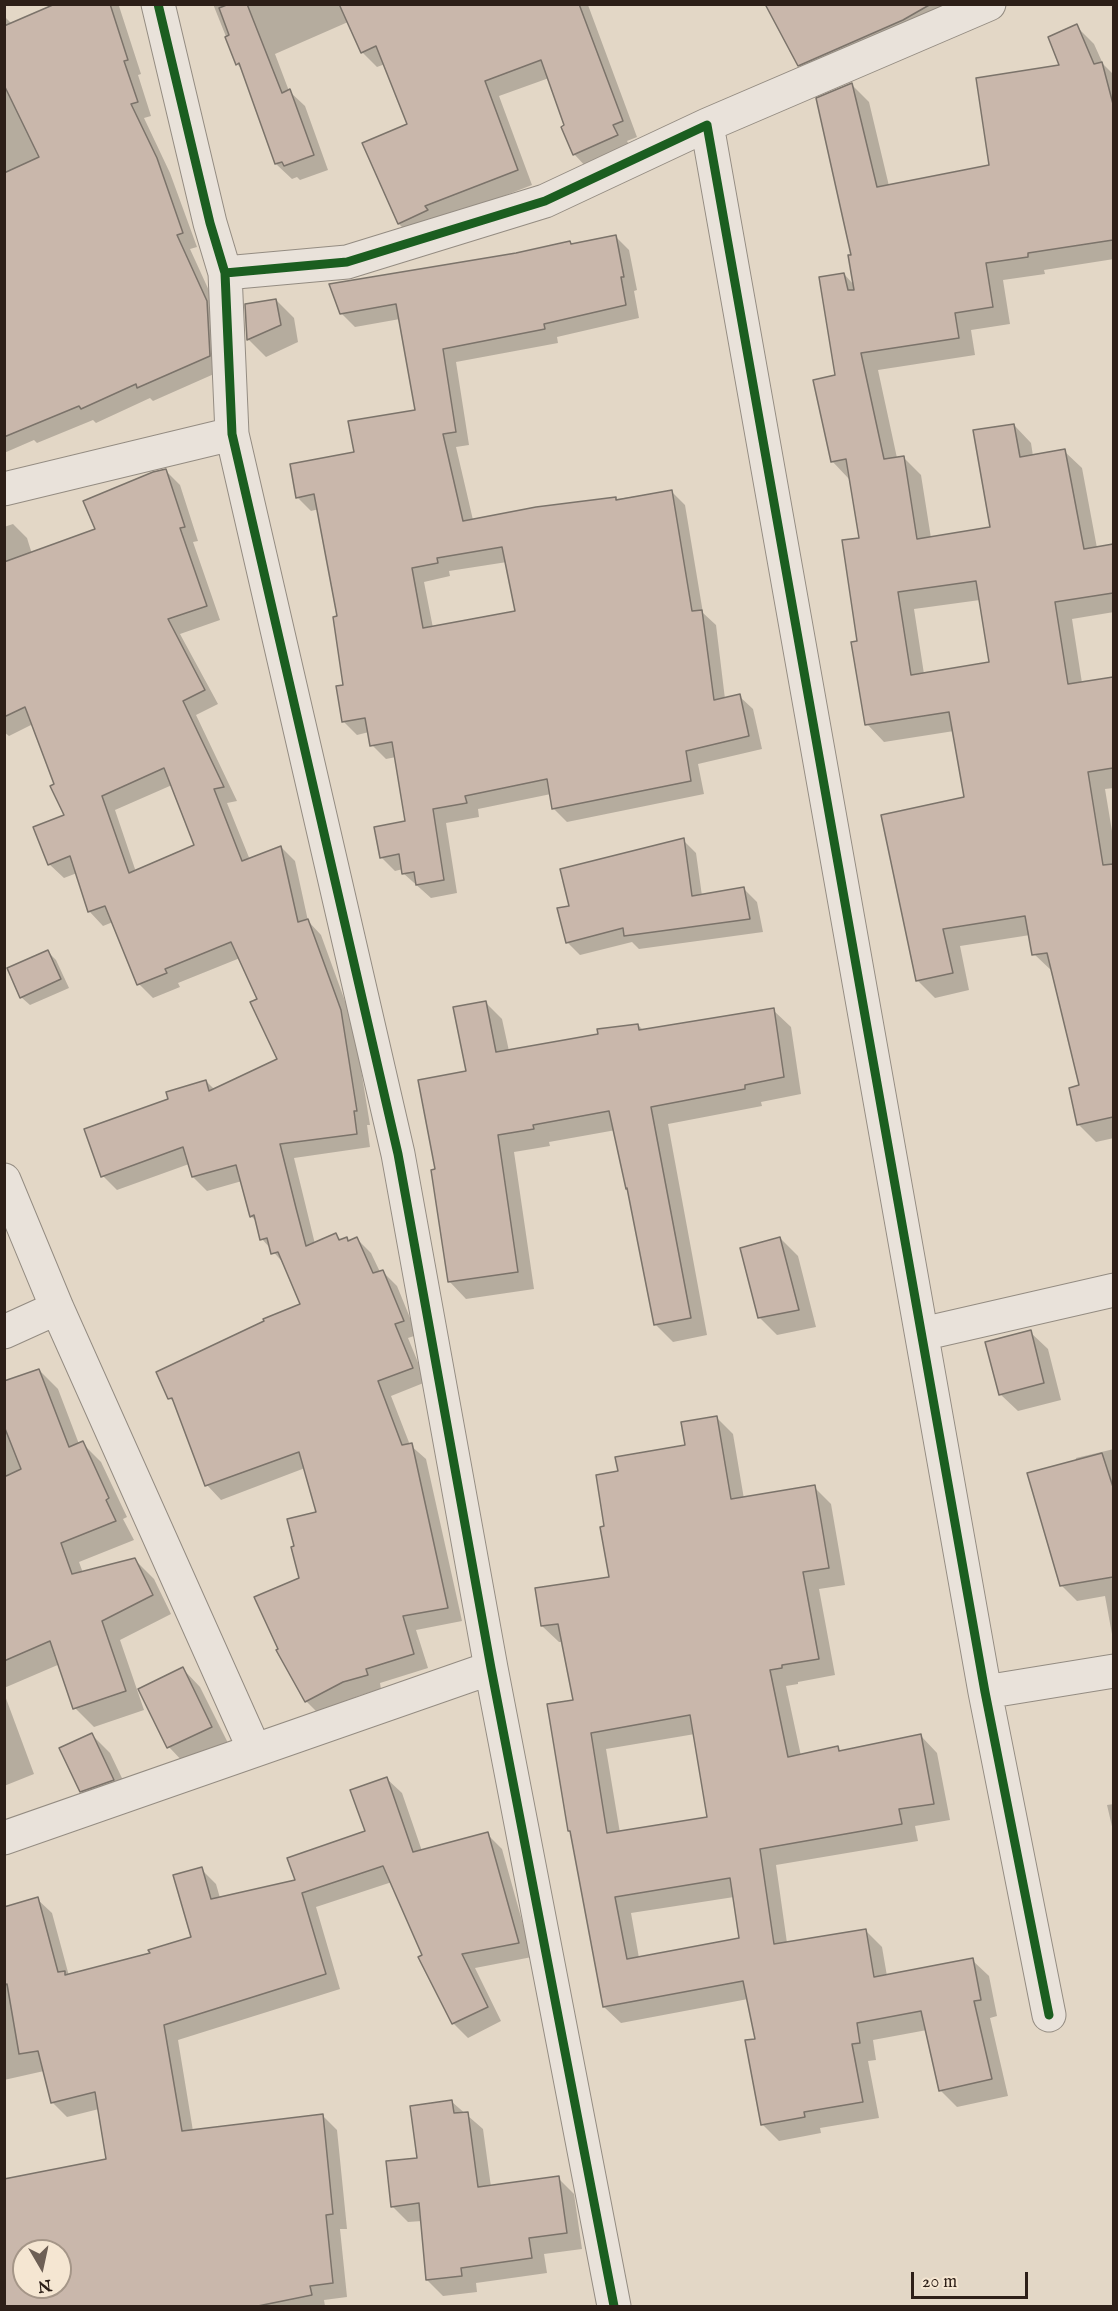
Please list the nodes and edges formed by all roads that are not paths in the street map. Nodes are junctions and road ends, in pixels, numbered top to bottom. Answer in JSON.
{"nodes":[{"id":1,"x":158,"y":4,"type":"edge"},
{"id":2,"x":989,"y":4,"type":"edge"},
{"id":3,"x":707,"y":126,"type":"junction"},
{"id":4,"x":225,"y":273,"type":"junction"},
{"id":5,"x":232,"y":434,"type":"junction"},
{"id":6,"x":4,"y":489,"type":"edge"},
{"id":7,"x":4,"y":1180,"type":"edge"},
{"id":8,"x":1113,"y":1290,"type":"edge"},
{"id":9,"x":57,"y":1308,"type":"junction"},
{"id":10,"x":4,"y":1332,"type":"edge"},
{"id":11,"x":922,"y":1334,"type":"junction"},
{"id":12,"x":491,"y":1668,"type":"junction"},
{"id":13,"x":1113,"y":1671,"type":"edge"},
{"id":14,"x":985,"y":1692,"type":"junction"},
{"id":15,"x":254,"y":1749,"type":"junction"},
{"id":16,"x":4,"y":1838,"type":"edge"},
{"id":17,"x":1049,"y":2015,"type":"dead end"},
{"id":18,"x":604,"y":2305,"type":"edge"}],
"edges":[{"from":1,"to":4,"type":"street"},
{"from":2,"to":3,"type":"street"},
{"from":3,"to":4,"type":"street"},
{"from":3,"to":11,"type":"street"},
{"from":4,"to":5,"type":"street"},
{"from":5,"to":6,"type":"street"},
{"from":5,"to":12,"type":"street"},
{"from":7,"to":9,"type":"street"},
{"from":8,"to":11,"type":"street"},
{"from":9,"to":10,"type":"street"},
{"from":9,"to":15,"type":"street"},
{"from":11,"to":14,"type":"street"},
{"from":12,"to":15,"type":"street"},
{"from":12,"to":18,"type":"street"},
{"from":13,"to":14,"type":"street"},
{"from":14,"to":17,"type":"street"},
{"from":15,"to":16,"type":"street"}]}
